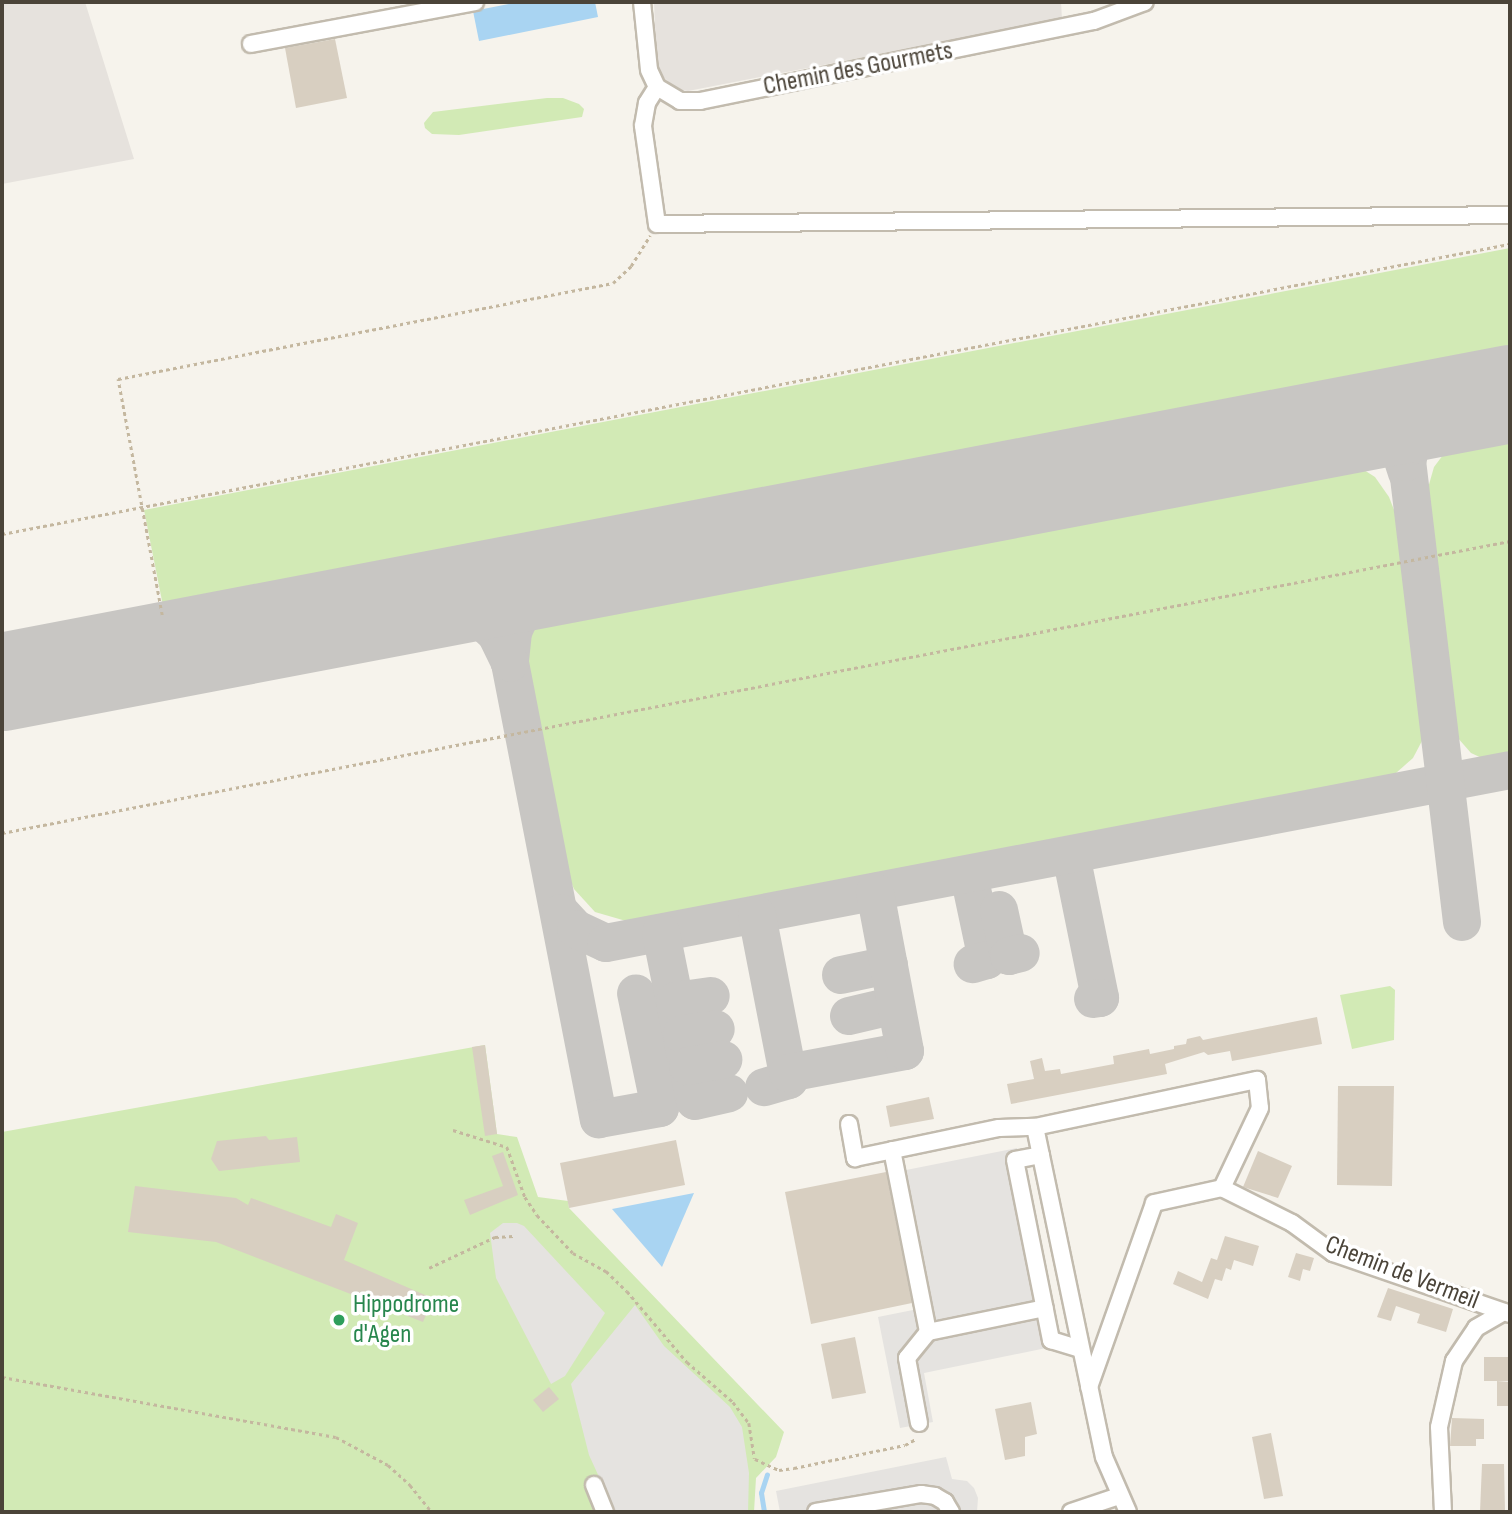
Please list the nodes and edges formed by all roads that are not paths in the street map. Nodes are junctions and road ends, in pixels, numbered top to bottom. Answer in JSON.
{"nodes":[{"id":1,"x":475,"y":2,"type":"edge"},
{"id":2,"x":642,"y":2,"type":"edge"},
{"id":3,"x":1145,"y":2,"type":"edge"},
{"id":4,"x":251,"y":44,"type":"dead end"},
{"id":5,"x":657,"y":87,"type":"junction"},
{"id":6,"x":1510,"y":215,"type":"edge"},
{"id":7,"x":849,"y":1124,"type":"dead end"},
{"id":8,"x":1035,"y":1127,"type":"junction"},
{"id":9,"x":891,"y":1150,"type":"junction"},
{"id":10,"x":1041,"y":1155,"type":"junction"},
{"id":11,"x":1222,"y":1188,"type":"junction"},
{"id":12,"x":1051,"y":1205,"type":"junction"},
{"id":13,"x":1025,"y":1209,"type":"junction"},
{"id":14,"x":1045,"y":1308,"type":"junction"},
{"id":15,"x":1507,"y":1313,"type":"edge"},
{"id":16,"x":928,"y":1332,"type":"junction"},
{"id":17,"x":1081,"y":1349,"type":"junction"},
{"id":18,"x":1089,"y":1387,"type":"junction"},
{"id":19,"x":919,"y":1423,"type":"road end"},
{"id":20,"x":594,"y":1485,"type":"dead end"},
{"id":21,"x":1119,"y":1496,"type":"junction"},
{"id":22,"x":605,"y":1512,"type":"edge"},
{"id":23,"x":816,"y":1512,"type":"edge"},
{"id":24,"x":950,"y":1512,"type":"edge"},
{"id":25,"x":1071,"y":1512,"type":"edge"},
{"id":26,"x":1128,"y":1512,"type":"edge"},
{"id":27,"x":1443,"y":1512,"type":"edge"}],
"edges":[{"from":1,"to":4,"type":"street"},
{"from":2,"to":5,"type":"street"},
{"from":3,"to":5,"type":"street","name":"Chemin des Gourmets"},
{"from":5,"to":6,"type":"street"},
{"from":7,"to":9,"type":"street"},
{"from":8,"to":9,"type":"street"},
{"from":8,"to":10,"type":"street"},
{"from":8,"to":11,"type":"street"},
{"from":9,"to":16,"type":"street"},
{"from":10,"to":12,"type":"street"},
{"from":10,"to":13,"type":"street"},
{"from":11,"to":15,"type":"street","name":"Chemin de Vermeil"},
{"from":11,"to":18,"type":"street"},
{"from":12,"to":13,"type":"street"},
{"from":12,"to":17,"type":"street"},
{"from":13,"to":14,"type":"street"},
{"from":14,"to":16,"type":"street"},
{"from":14,"to":17,"type":"street"},
{"from":15,"to":27,"type":"street"},
{"from":16,"to":19,"type":"street"},
{"from":17,"to":18,"type":"street"},
{"from":18,"to":21,"type":"street"},
{"from":20,"to":22,"type":"street"},
{"from":21,"to":25,"type":"street"},
{"from":21,"to":26,"type":"street"},
{"from":23,"to":24,"type":"street"}]}
